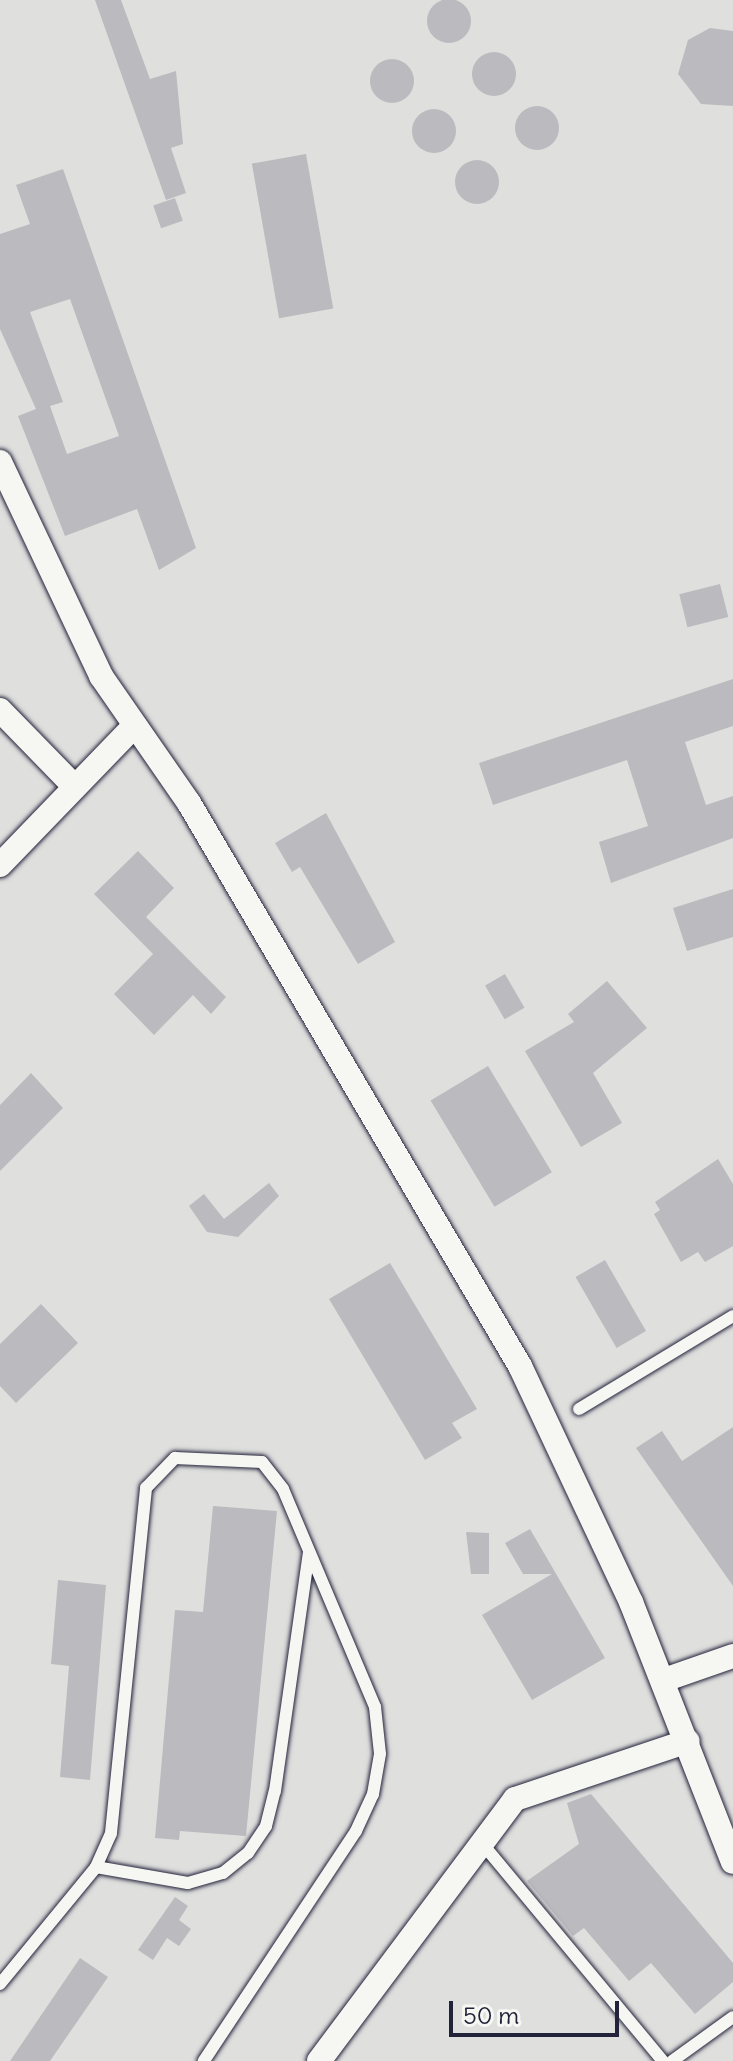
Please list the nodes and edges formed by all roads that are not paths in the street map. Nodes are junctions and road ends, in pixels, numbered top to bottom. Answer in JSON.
{"nodes":[{"id":1,"x":0,"y":462,"type":"edge"},
{"id":2,"x":0,"y":710,"type":"edge"},
{"id":3,"x":135,"y":725,"type":"junction"},
{"id":4,"x":75,"y":787,"type":"junction"},
{"id":5,"x":0,"y":865,"type":"edge"},
{"id":6,"x":733,"y":1316,"type":"edge"},
{"id":7,"x":579,"y":1409,"type":"dead end"},
{"id":8,"x":309,"y":1551,"type":"junction"},
{"id":9,"x":733,"y":1656,"type":"edge"},
{"id":10,"x":664,"y":1680,"type":"junction"},
{"id":11,"x":688,"y":1741,"type":"junction"},
{"id":12,"x":478,"y":1839,"type":"junction"},
{"id":13,"x":733,"y":1862,"type":"edge"},
{"id":14,"x":96,"y":1867,"type":"junction"},
{"id":15,"x":0,"y":1984,"type":"edge"},
{"id":16,"x":733,"y":2017,"type":"edge"},
{"id":17,"x":204,"y":2061,"type":"edge"},
{"id":18,"x":319,"y":2061,"type":"edge"},
{"id":19,"x":663,"y":2061,"type":"edge"},
{"id":20,"x":672,"y":2061,"type":"edge"}],
"edges":[{"from":1,"to":3,"type":"street"},
{"from":2,"to":4,"type":"street"},
{"from":3,"to":4,"type":"street"},
{"from":3,"to":10,"type":"street"},
{"from":4,"to":5,"type":"street"},
{"from":6,"to":7,"type":"lane"},
{"from":8,"to":14,"type":"lane"},
{"from":8,"to":14,"type":"lane"},
{"from":8,"to":17,"type":"lane"},
{"from":9,"to":10,"type":"street"},
{"from":10,"to":11,"type":"street"},
{"from":11,"to":12,"type":"street"},
{"from":11,"to":13,"type":"street"},
{"from":12,"to":18,"type":"street"},
{"from":12,"to":19,"type":"lane"},
{"from":14,"to":15,"type":"lane"},
{"from":16,"to":20,"type":"lane"}]}
